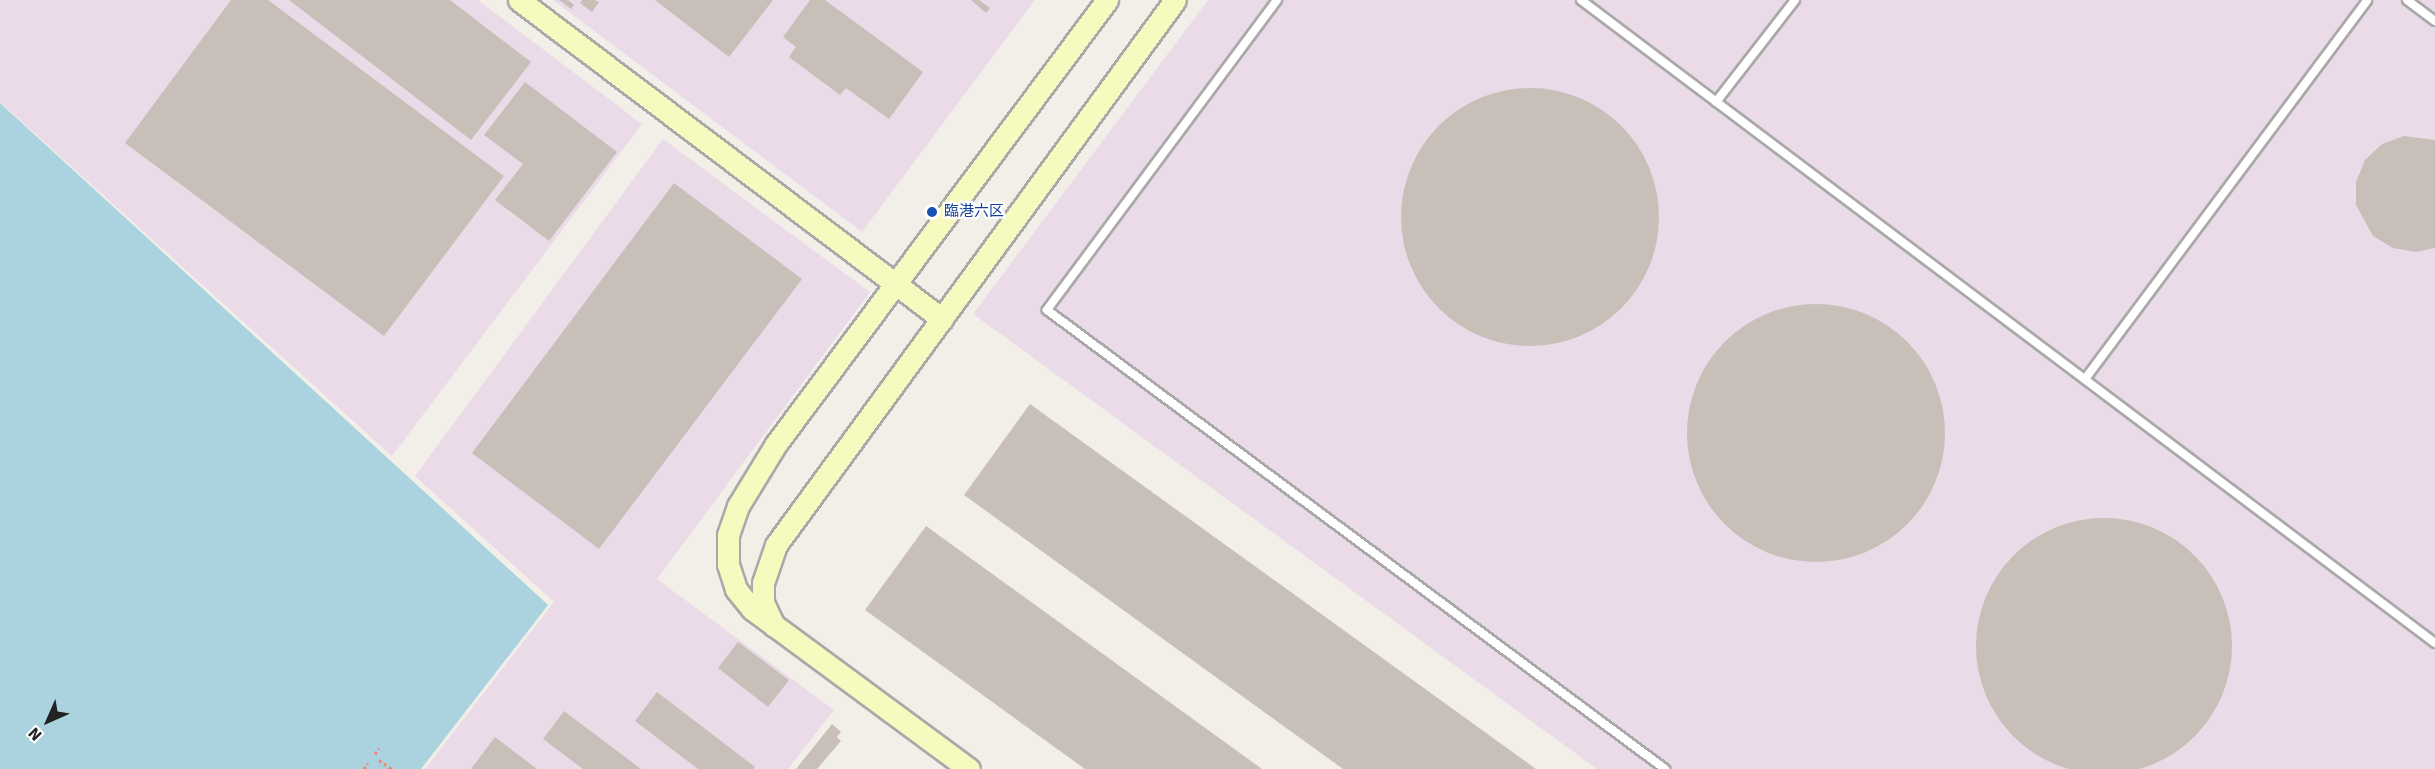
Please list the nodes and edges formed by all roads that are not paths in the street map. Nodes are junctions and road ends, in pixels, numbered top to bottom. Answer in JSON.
{"nodes":[{"id":1,"x":519,"y":0,"type":"edge"},
{"id":2,"x":1107,"y":0,"type":"edge"},
{"id":3,"x":1175,"y":0,"type":"edge"},
{"id":4,"x":1277,"y":0,"type":"edge"},
{"id":5,"x":1581,"y":0,"type":"edge"},
{"id":6,"x":1795,"y":0,"type":"edge"},
{"id":7,"x":2367,"y":0,"type":"edge"},
{"id":8,"x":2408,"y":0,"type":"edge"},
{"id":9,"x":2435,"y":21,"type":"edge"},
{"id":10,"x":1716,"y":102,"type":"junction"},
{"id":11,"x":896,"y":284,"type":"junction"},
{"id":12,"x":942,"y":319,"type":"junction"},
{"id":13,"x":2085,"y":378,"type":"junction"},
{"id":14,"x":779,"y":632,"type":"junction"},
{"id":15,"x":2435,"y":642,"type":"edge"},
{"id":16,"x":969,"y":769,"type":"edge"},
{"id":17,"x":1665,"y":769,"type":"edge"}],
"edges":[{"from":1,"to":11,"type":"street"},
{"from":2,"to":11,"type":"street"},
{"from":3,"to":12,"type":"street"},
{"from":4,"to":17,"type":"lane"},
{"from":5,"to":10,"type":"lane"},
{"from":6,"to":10,"type":"lane"},
{"from":7,"to":13,"type":"lane"},
{"from":8,"to":9,"type":"lane"},
{"from":10,"to":13,"type":"lane"},
{"from":11,"to":12,"type":"street"},
{"from":11,"to":14,"type":"street"},
{"from":12,"to":14,"type":"street"},
{"from":13,"to":15,"type":"lane"},
{"from":14,"to":16,"type":"street"}]}
